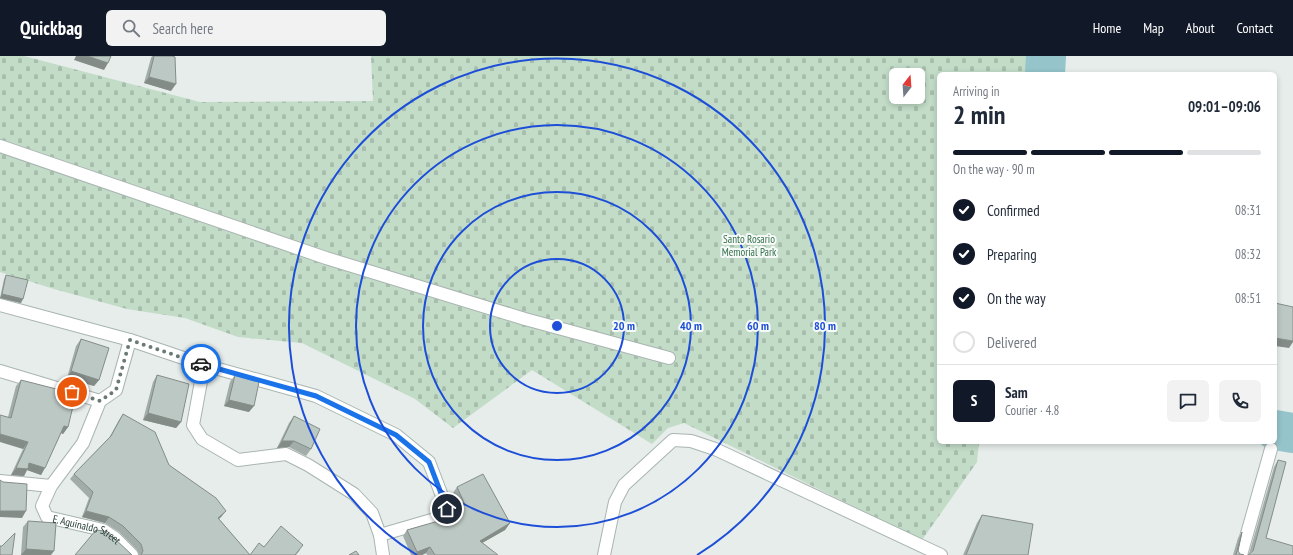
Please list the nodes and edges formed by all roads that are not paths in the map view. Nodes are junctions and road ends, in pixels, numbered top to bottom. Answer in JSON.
{"nodes":[{"id":1,"x":0,"y":146,"type":"edge"},
{"id":2,"x":0,"y":305,"type":"edge"},
{"id":3,"x":130,"y":340,"type":"junction"},
{"id":4,"x":668,"y":358,"type":"dead end"},
{"id":5,"x":204,"y":365,"type":"junction"},
{"id":6,"x":0,"y":371,"type":"edge"},
{"id":7,"x":100,"y":401,"type":"junction"},
{"id":8,"x":1271,"y":449,"type":"dead end"},
{"id":9,"x":0,"y":481,"type":"edge"},
{"id":10,"x":51,"y":486,"type":"junction"},
{"id":11,"x":380,"y":535,"type":"junction"},
{"id":12,"x":132,"y":555,"type":"edge"},
{"id":13,"x":383,"y":555,"type":"edge"},
{"id":14,"x":604,"y":555,"type":"edge"},
{"id":15,"x":941,"y":555,"type":"edge"},
{"id":16,"x":1241,"y":555,"type":"edge"}],
"edges":[{"from":1,"to":4,"type":"street"},
{"from":2,"to":3,"type":"street"},
{"from":3,"to":5,"type":"street"},
{"from":3,"to":7,"type":"street"},
{"from":5,"to":11,"type":"street"},
{"from":5,"to":11,"type":"street"},
{"from":6,"to":7,"type":"street"},
{"from":7,"to":10,"type":"street","name":"E. Aguinaldo Street"},
{"from":8,"to":16,"type":"street"},
{"from":9,"to":10,"type":"street"},
{"from":10,"to":12,"type":"street","name":"E. Aguinaldo Street"},
{"from":11,"to":13,"type":"street"},
{"from":14,"to":15,"type":"street"}]}
